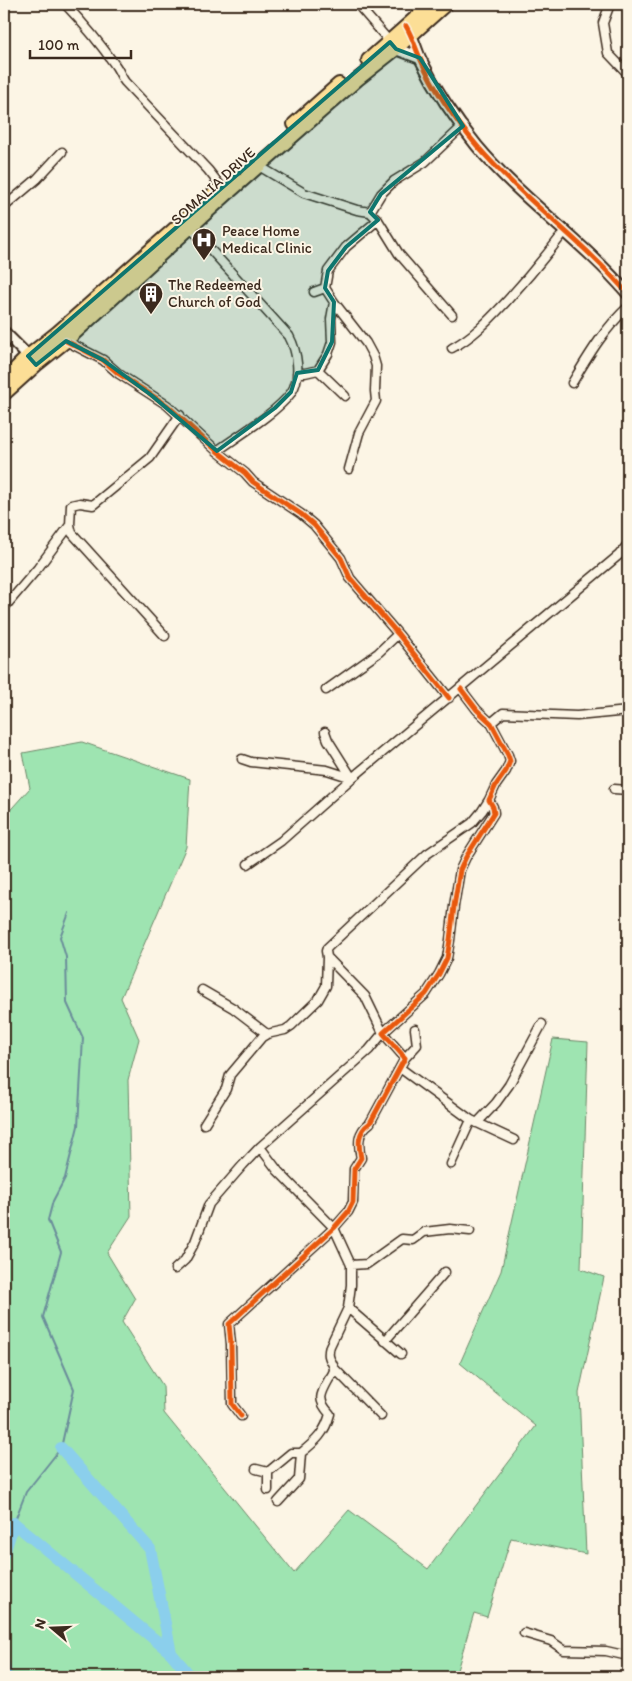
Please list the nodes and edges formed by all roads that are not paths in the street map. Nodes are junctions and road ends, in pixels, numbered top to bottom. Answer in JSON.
{"nodes":[{"id":1,"x":65,"y":4,"type":"edge"},
{"id":2,"x":357,"y":4,"type":"edge"},
{"id":3,"x":430,"y":4,"type":"edge"},
{"id":4,"x":446,"y":4,"type":"edge"},
{"id":5,"x":610,"y":4,"type":"edge"},
{"id":6,"x":409,"y":30,"type":"junction"},
{"id":7,"x":393,"y":45,"type":"junction"},
{"id":8,"x":420,"y":58,"type":"junction"},
{"id":9,"x":628,"y":74,"type":"edge"},
{"id":10,"x":463,"y":126,"type":"junction"},
{"id":11,"x":62,"y":152,"type":"dead end"},
{"id":12,"x":259,"y":166,"type":"junction"},
{"id":13,"x":224,"y":190,"type":"junction"},
{"id":14,"x":4,"y":207,"type":"edge"},
{"id":15,"x":370,"y":212,"type":"junction"},
{"id":16,"x":378,"y":220,"type":"junction"},
{"id":17,"x":190,"y":227,"type":"junction"},
{"id":18,"x":565,"y":231,"type":"junction"},
{"id":19,"x":325,"y":288,"type":"junction"},
{"id":20,"x":314,"y":292,"type":"dead end"},
{"id":21,"x":628,"y":294,"type":"edge"},
{"id":22,"x":334,"y":302,"type":"junction"},
{"id":23,"x":628,"y":308,"type":"edge"},
{"id":24,"x":452,"y":315,"type":"dead end"},
{"id":25,"x":4,"y":332,"type":"edge"},
{"id":26,"x":66,"y":341,"type":"junction"},
{"id":27,"x":452,"y":348,"type":"dead end"},
{"id":28,"x":32,"y":361,"type":"junction"},
{"id":29,"x":318,"y":370,"type":"junction"},
{"id":30,"x":297,"y":372,"type":"junction"},
{"id":31,"x":572,"y":383,"type":"dead end"},
{"id":32,"x":5,"y":387,"type":"edge"},
{"id":33,"x":345,"y":396,"type":"dead end"},
{"id":34,"x":180,"y":416,"type":"junction"},
{"id":35,"x":217,"y":451,"type":"junction"},
{"id":36,"x":349,"y":469,"type":"dead end"},
{"id":37,"x":70,"y":525,"type":"junction"},
{"id":38,"x":628,"y":544,"type":"edge"},
{"id":39,"x":4,"y":608,"type":"edge"},
{"id":40,"x":398,"y":634,"type":"junction"},
{"id":41,"x":165,"y":636,"type":"dead end"},
{"id":42,"x":461,"y":689,"type":"junction"},
{"id":43,"x":326,"y":690,"type":"dead end"},
{"id":44,"x":449,"y":698,"type":"junction"},
{"id":45,"x":628,"y":710,"type":"edge"},
{"id":46,"x":491,"y":723,"type":"junction"},
{"id":47,"x":325,"y":732,"type":"dead end"},
{"id":48,"x":242,"y":759,"type":"dead end"},
{"id":49,"x":352,"y":778,"type":"junction"},
{"id":50,"x":614,"y":789,"type":"dead end"},
{"id":51,"x":628,"y":790,"type":"edge"},
{"id":52,"x":488,"y":800,"type":"junction"},
{"id":53,"x":248,"y":864,"type":"dead end"},
{"id":54,"x":328,"y":957,"type":"junction"},
{"id":55,"x":202,"y":990,"type":"dead end"},
{"id":56,"x":542,"y":1024,"type":"dead end"},
{"id":57,"x":415,"y":1029,"type":"dead end"},
{"id":58,"x":383,"y":1033,"type":"junction"},
{"id":59,"x":267,"y":1034,"type":"junction"},
{"id":60,"x":405,"y":1058,"type":"junction"},
{"id":61,"x":400,"y":1068,"type":"junction"},
{"id":62,"x":474,"y":1121,"type":"junction"},
{"id":63,"x":204,"y":1124,"type":"dead end"},
{"id":64,"x":514,"y":1140,"type":"dead end"},
{"id":65,"x":260,"y":1147,"type":"junction"},
{"id":66,"x":451,"y":1164,"type":"dead end"},
{"id":67,"x":334,"y":1228,"type":"junction"},
{"id":68,"x":470,"y":1231,"type":"dead end"},
{"id":69,"x":351,"y":1265,"type":"junction"},
{"id":70,"x":175,"y":1269,"type":"dead end"},
{"id":71,"x":446,"y":1272,"type":"dead end"},
{"id":72,"x":348,"y":1308,"type":"junction"},
{"id":73,"x":385,"y":1341,"type":"junction"},
{"id":74,"x":401,"y":1354,"type":"dead end"},
{"id":75,"x":334,"y":1368,"type":"junction"},
{"id":76,"x":242,"y":1416,"type":"dead end"},
{"id":77,"x":381,"y":1416,"type":"dead end"},
{"id":78,"x":301,"y":1453,"type":"junction"},
{"id":79,"x":256,"y":1470,"type":"dead end"},
{"id":80,"x":268,"y":1472,"type":"junction"},
{"id":81,"x":268,"y":1490,"type":"dead end"},
{"id":82,"x":278,"y":1502,"type":"dead end"},
{"id":83,"x":524,"y":1633,"type":"dead end"},
{"id":84,"x":628,"y":1656,"type":"edge"}],
"edges":[{"from":1,"to":13,"type":"street"},
{"from":2,"to":7,"type":"street"},
{"from":3,"to":6,"type":"main road"},
{"from":4,"to":6,"type":"main road","name":"SOMALIA DRIVE"},
{"from":5,"to":9,"type":"street"},
{"from":6,"to":7,"type":"main road","name":"SOMALIA DRIVE"},
{"from":6,"to":8,"type":"street"},
{"from":7,"to":8,"type":"street"},
{"from":7,"to":12,"type":"main road","name":"SOMALIA DRIVE"},
{"from":7,"to":13,"type":"main road","name":"SOMALIA DRIVE"},
{"from":8,"to":10,"type":"street"},
{"from":10,"to":15,"type":"street"},
{"from":10,"to":18,"type":"street"},
{"from":11,"to":14,"type":"street"},
{"from":12,"to":13,"type":"main road","name":"SOMALIA DRIVE"},
{"from":12,"to":15,"type":"street"},
{"from":13,"to":17,"type":"main road","name":"SOMALIA DRIVE"},
{"from":13,"to":28,"type":"main road","name":"SOMALIA DRIVE"},
{"from":15,"to":16,"type":"street"},
{"from":16,"to":19,"type":"street"},
{"from":16,"to":24,"type":"street"},
{"from":17,"to":26,"type":"main road","name":"SOMALIA DRIVE"},
{"from":17,"to":30,"type":"street"},
{"from":18,"to":21,"type":"street"},
{"from":18,"to":27,"type":"street"},
{"from":19,"to":20,"type":"street"},
{"from":19,"to":22,"type":"street"},
{"from":22,"to":29,"type":"street"},
{"from":22,"to":36,"type":"street"},
{"from":23,"to":31,"type":"street"},
{"from":25,"to":28,"type":"street"},
{"from":26,"to":28,"type":"main road","name":"SOMALIA DRIVE"},
{"from":26,"to":34,"type":"street"},
{"from":28,"to":32,"type":"main road","name":"SOMALIA DRIVE"},
{"from":29,"to":30,"type":"street"},
{"from":29,"to":33,"type":"street"},
{"from":30,"to":35,"type":"street"},
{"from":34,"to":35,"type":"street"},
{"from":34,"to":37,"type":"street"},
{"from":35,"to":40,"type":"street"},
{"from":37,"to":39,"type":"street"},
{"from":37,"to":41,"type":"street"},
{"from":38,"to":42,"type":"street"},
{"from":40,"to":43,"type":"street"},
{"from":40,"to":44,"type":"street"},
{"from":42,"to":44,"type":"street"},
{"from":42,"to":46,"type":"street"},
{"from":44,"to":49,"type":"street"},
{"from":45,"to":46,"type":"street"},
{"from":46,"to":52,"type":"street"},
{"from":47,"to":49,"type":"street"},
{"from":48,"to":49,"type":"street"},
{"from":49,"to":53,"type":"street"},
{"from":50,"to":51,"type":"street"},
{"from":52,"to":54,"type":"street"},
{"from":52,"to":58,"type":"street"},
{"from":54,"to":58,"type":"street"},
{"from":54,"to":59,"type":"street"},
{"from":55,"to":59,"type":"street"},
{"from":56,"to":62,"type":"street"},
{"from":57,"to":60,"type":"street"},
{"from":58,"to":60,"type":"street"},
{"from":58,"to":65,"type":"street"},
{"from":59,"to":63,"type":"street"},
{"from":60,"to":61,"type":"street"},
{"from":61,"to":62,"type":"street"},
{"from":61,"to":67,"type":"street"},
{"from":62,"to":64,"type":"street"},
{"from":62,"to":66,"type":"street"},
{"from":65,"to":67,"type":"street"},
{"from":65,"to":70,"type":"street"},
{"from":67,"to":69,"type":"street"},
{"from":67,"to":76,"type":"street"},
{"from":68,"to":69,"type":"street"},
{"from":69,"to":72,"type":"street"},
{"from":71,"to":73,"type":"street"},
{"from":72,"to":73,"type":"street"},
{"from":72,"to":75,"type":"street"},
{"from":73,"to":74,"type":"street"},
{"from":75,"to":77,"type":"street"},
{"from":75,"to":78,"type":"street"},
{"from":78,"to":80,"type":"street"},
{"from":78,"to":82,"type":"street"},
{"from":79,"to":80,"type":"street"},
{"from":80,"to":81,"type":"street"},
{"from":83,"to":84,"type":"street"}]}
